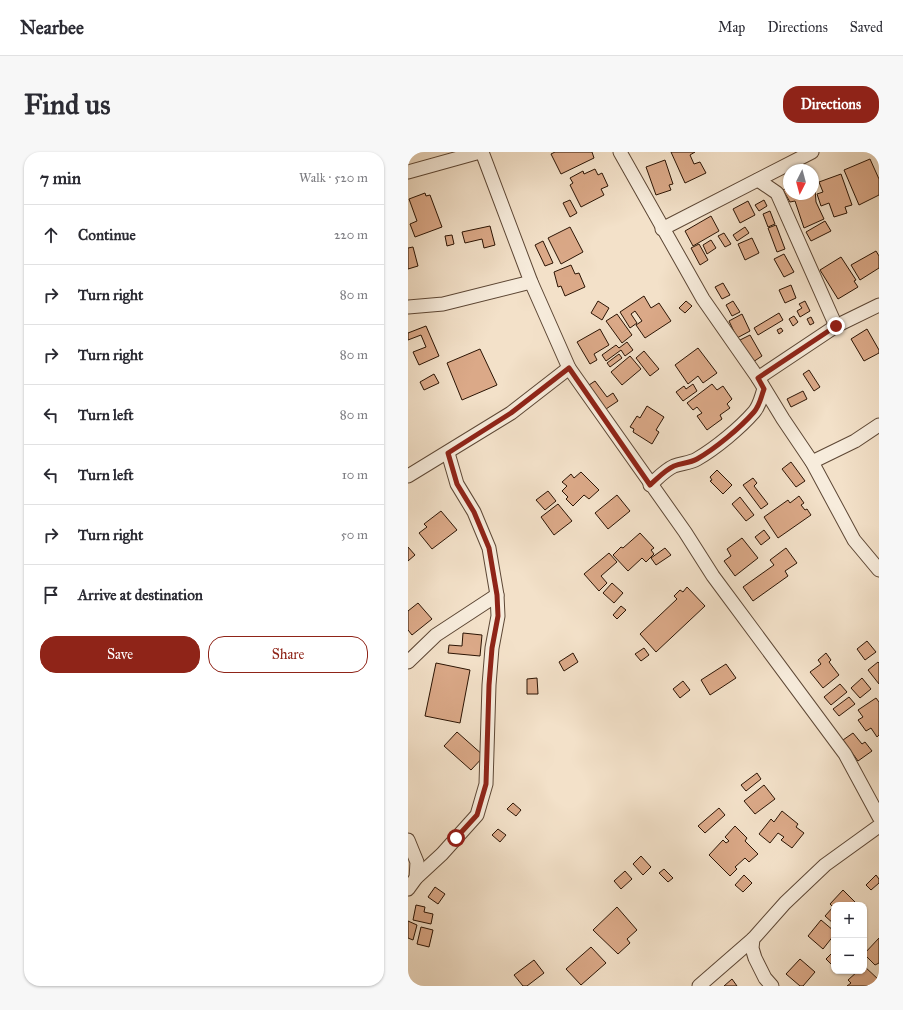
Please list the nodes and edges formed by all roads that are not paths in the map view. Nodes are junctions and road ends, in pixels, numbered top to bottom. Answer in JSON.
{"nodes":[{"id":1,"x":481,"y":152,"type":"edge"},
{"id":2,"x":620,"y":152,"type":"edge"},
{"id":3,"x":812,"y":152,"type":"edge"},
{"id":4,"x":780,"y":168,"type":"junction"},
{"id":5,"x":408,"y":172,"type":"edge"},
{"id":6,"x":758,"y":180,"type":"junction"},
{"id":7,"x":777,"y":193,"type":"junction"},
{"id":8,"x":662,"y":229,"type":"junction"},
{"id":9,"x":531,"y":282,"type":"junction"},
{"id":10,"x":879,"y":306,"type":"edge"},
{"id":11,"x":408,"y":307,"type":"edge"},
{"id":12,"x":836,"y":326,"type":"junction"},
{"id":13,"x":569,"y":368,"type":"junction"},
{"id":14,"x":761,"y":384,"type":"junction"},
{"id":15,"x":879,"y":425,"type":"edge"},
{"id":16,"x":448,"y":453,"type":"junction"},
{"id":17,"x":812,"y":462,"type":"junction"},
{"id":18,"x":408,"y":476,"type":"edge"},
{"id":19,"x":650,"y":485,"type":"junction"},
{"id":20,"x":879,"y":570,"type":"edge"},
{"id":21,"x":497,"y":595,"type":"junction"},
{"id":22,"x":408,"y":662,"type":"edge"},
{"id":23,"x":879,"y":817,"type":"edge"},
{"id":24,"x":879,"y":826,"type":"edge"},
{"id":25,"x":408,"y":840,"type":"edge"},
{"id":26,"x":416,"y":878,"type":"junction"},
{"id":27,"x":408,"y":889,"type":"edge"},
{"id":28,"x":752,"y":939,"type":"junction"},
{"id":29,"x":699,"y":986,"type":"edge"},
{"id":30,"x":772,"y":986,"type":"edge"}],
"edges":[{"from":1,"to":5,"type":"street"},
{"from":1,"to":9,"type":"street"},
{"from":2,"to":8,"type":"street"},
{"from":3,"to":4,"type":"street"},
{"from":4,"to":6,"type":"street"},
{"from":4,"to":7,"type":"street"},
{"from":6,"to":7,"type":"street"},
{"from":6,"to":8,"type":"street"},
{"from":7,"to":12,"type":"street"},
{"from":8,"to":14,"type":"street"},
{"from":9,"to":11,"type":"street"},
{"from":9,"to":13,"type":"street"},
{"from":10,"to":12,"type":"street"},
{"from":12,"to":14,"type":"street"},
{"from":13,"to":16,"type":"street"},
{"from":13,"to":19,"type":"street"},
{"from":14,"to":17,"type":"street"},
{"from":14,"to":19,"type":"street"},
{"from":15,"to":17,"type":"street"},
{"from":16,"to":18,"type":"street"},
{"from":16,"to":21,"type":"street"},
{"from":17,"to":20,"type":"street"},
{"from":19,"to":23,"type":"street"},
{"from":21,"to":22,"type":"street"},
{"from":21,"to":26,"type":"street"},
{"from":24,"to":28,"type":"street"},
{"from":25,"to":26,"type":"street"},
{"from":26,"to":27,"type":"street"},
{"from":28,"to":29,"type":"street"},
{"from":28,"to":30,"type":"street"}]}
